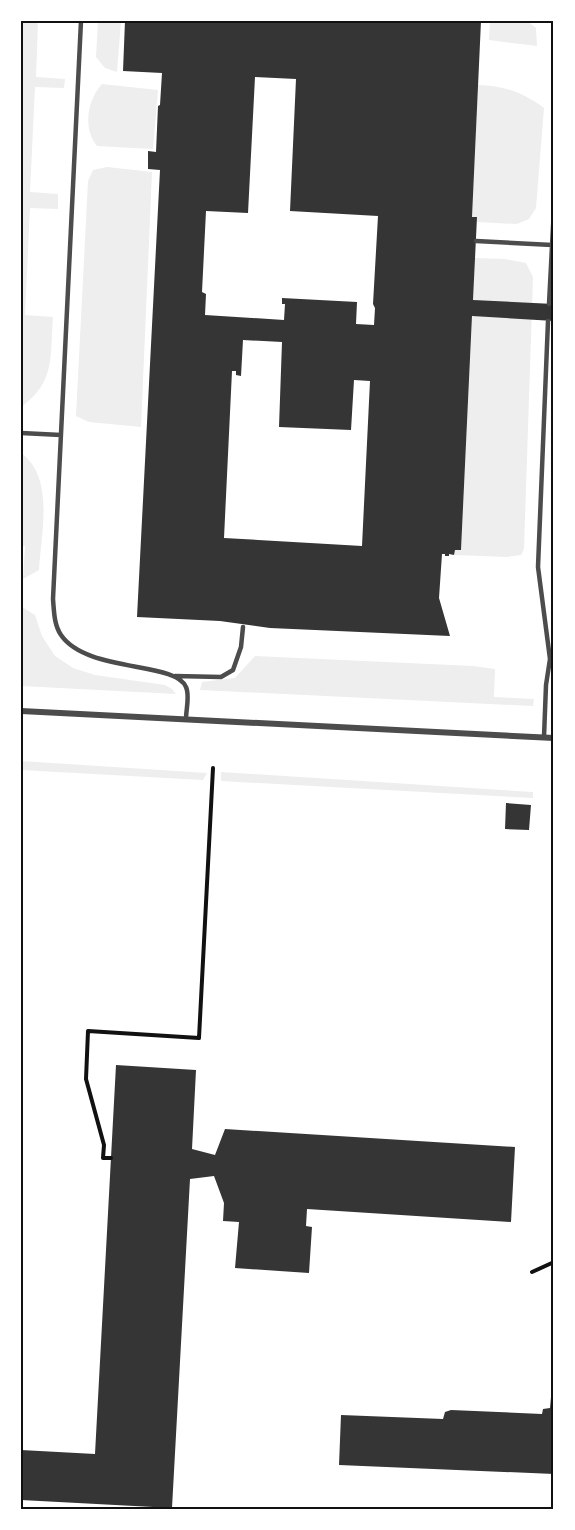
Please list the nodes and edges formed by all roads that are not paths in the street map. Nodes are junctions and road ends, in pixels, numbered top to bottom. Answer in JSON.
{"nodes":[{"id":1,"x":81,"y":21,"type":"edge"},
{"id":2,"x":554,"y":208,"type":"edge"},
{"id":3,"x":476,"y":241,"type":"dead end"},
{"id":4,"x":552,"y":244,"type":"junction"},
{"id":5,"x":549,"y":304,"type":"dead end"},
{"id":6,"x":548,"y":321,"type":"dead end"},
{"id":7,"x":21,"y":433,"type":"edge"},
{"id":8,"x":61,"y":435,"type":"junction"},
{"id":9,"x":243,"y":627,"type":"dead end"},
{"id":10,"x":175,"y":676,"type":"junction"},
{"id":11,"x":21,"y":711,"type":"edge"},
{"id":12,"x":186,"y":719,"type":"junction"},
{"id":13,"x":544,"y":737,"type":"junction"},
{"id":14,"x":554,"y":738,"type":"edge"}],
"edges":[{"from":1,"to":8,"type":"lane"},
{"from":2,"to":4,"type":"lane"},
{"from":3,"to":4,"type":"lane"},
{"from":4,"to":5,"type":"lane"},
{"from":6,"to":13,"type":"lane"},
{"from":7,"to":8,"type":"lane"},
{"from":8,"to":10,"type":"lane"},
{"from":9,"to":10,"type":"lane"},
{"from":10,"to":12,"type":"lane"},
{"from":11,"to":12,"type":"street"},
{"from":12,"to":13,"type":"street"},
{"from":13,"to":14,"type":"street"}]}
